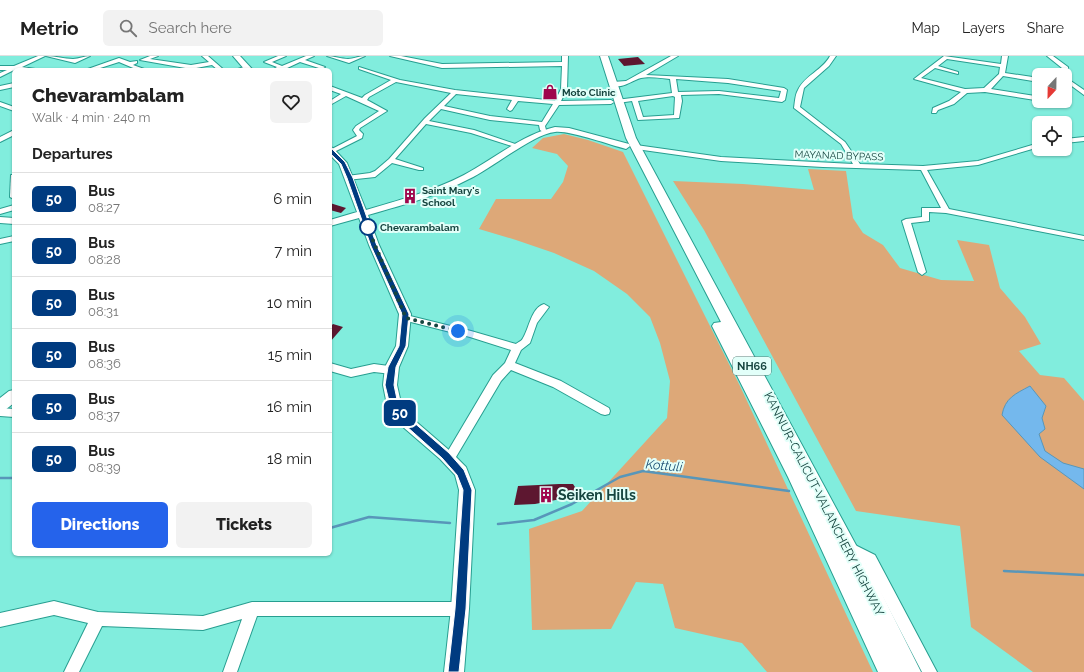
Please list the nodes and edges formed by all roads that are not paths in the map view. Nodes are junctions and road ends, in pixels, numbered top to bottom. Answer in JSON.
{"nodes":[{"id":1,"x":42,"y":56,"type":"edge"},
{"id":2,"x":49,"y":56,"type":"edge"},
{"id":3,"x":86,"y":56,"type":"edge"},
{"id":4,"x":155,"y":56,"type":"edge"},
{"id":5,"x":205,"y":56,"type":"edge"},
{"id":6,"x":236,"y":56,"type":"edge"},
{"id":7,"x":283,"y":56,"type":"edge"},
{"id":8,"x":288,"y":56,"type":"edge"},
{"id":9,"x":311,"y":56,"type":"edge"},
{"id":10,"x":330,"y":56,"type":"edge"},
{"id":11,"x":362,"y":56,"type":"edge"},
{"id":12,"x":565,"y":56,"type":"edge"},
{"id":13,"x":598,"y":56,"type":"edge"},
{"id":14,"x":604,"y":56,"type":"edge"},
{"id":15,"x":675,"y":56,"type":"edge"},
{"id":16,"x":833,"y":56,"type":"edge"},
{"id":17,"x":1005,"y":56,"type":"edge"},
{"id":18,"x":1050,"y":56,"type":"edge"},
{"id":19,"x":390,"y":57,"type":"edge"},
{"id":20,"x":111,"y":58,"type":"dead end"},
{"id":21,"x":119,"y":60,"type":"junction"},
{"id":22,"x":143,"y":60,"type":"junction"},
{"id":23,"x":301,"y":60,"type":"junction"},
{"id":24,"x":130,"y":64,"type":"junction"},
{"id":25,"x":213,"y":64,"type":"junction"},
{"id":26,"x":565,"y":64,"type":"junction"},
{"id":27,"x":934,"y":66,"type":"junction"},
{"id":28,"x":1004,"y":66,"type":"junction"},
{"id":29,"x":322,"y":67,"type":"dead end"},
{"id":30,"x":0,"y":68,"type":"edge"},
{"id":31,"x":15,"y":68,"type":"joint"},
{"id":32,"x":94,"y":68,"type":"edge"},
{"id":33,"x":138,"y":68,"type":"edge"},
{"id":34,"x":191,"y":68,"type":"edge"},
{"id":35,"x":218,"y":68,"type":"edge"},
{"id":36,"x":247,"y":68,"type":"edge"},
{"id":37,"x":282,"y":68,"type":"edge"},
{"id":38,"x":287,"y":68,"type":"edge"},
{"id":39,"x":360,"y":68,"type":"dead end"},
{"id":40,"x":1066,"y":68,"type":"edge"},
{"id":41,"x":12,"y":69,"type":"edge"},
{"id":42,"x":956,"y":73,"type":"dead end"},
{"id":43,"x":0,"y":74,"type":"edge"},
{"id":44,"x":1002,"y":74,"type":"junction"},
{"id":45,"x":640,"y":76,"type":"junction"},
{"id":46,"x":673,"y":77,"type":"junction"},
{"id":47,"x":1032,"y":79,"type":"edge"},
{"id":48,"x":395,"y":80,"type":"junction"},
{"id":49,"x":1072,"y":83,"type":"edge"},
{"id":50,"x":613,"y":84,"type":"junction"},
{"id":51,"x":12,"y":85,"type":"edge"},
{"id":52,"x":1072,"y":85,"type":"edge"},
{"id":53,"x":1076,"y":86,"type":"junction"},
{"id":54,"x":1084,"y":87,"type":"edge"},
{"id":55,"x":0,"y":88,"type":"edge"},
{"id":56,"x":332,"y":89,"type":"edge"},
{"id":57,"x":985,"y":90,"type":"junction"},
{"id":58,"x":964,"y":91,"type":"junction"},
{"id":59,"x":455,"y":92,"type":"junction"},
{"id":60,"x":346,"y":94,"type":"junction"},
{"id":61,"x":1084,"y":94,"type":"edge"},
{"id":62,"x":677,"y":95,"type":"junction"},
{"id":63,"x":1032,"y":98,"type":"edge"},
{"id":64,"x":516,"y":99,"type":"junction"},
{"id":65,"x":635,"y":100,"type":"junction"},
{"id":66,"x":363,"y":101,"type":"junction"},
{"id":67,"x":615,"y":101,"type":"junction"},
{"id":68,"x":790,"y":101,"type":"junction"},
{"id":69,"x":332,"y":102,"type":"edge"},
{"id":70,"x":0,"y":104,"type":"edge"},
{"id":71,"x":557,"y":104,"type":"junction"},
{"id":72,"x":440,"y":107,"type":"junction"},
{"id":73,"x":12,"y":108,"type":"edge"},
{"id":74,"x":510,"y":109,"type":"dead end"},
{"id":75,"x":934,"y":112,"type":"dead end"},
{"id":76,"x":426,"y":122,"type":"junction"},
{"id":77,"x":544,"y":128,"type":"junction"},
{"id":78,"x":12,"y":133,"type":"edge"},
{"id":79,"x":1084,"y":139,"type":"edge"},
{"id":80,"x":0,"y":140,"type":"edge"},
{"id":81,"x":1072,"y":140,"type":"edge"},
{"id":82,"x":518,"y":146,"type":"junction"},
{"id":83,"x":631,"y":146,"type":"junction"},
{"id":84,"x":1032,"y":147,"type":"edge"},
{"id":85,"x":332,"y":151,"type":"edge"},
{"id":86,"x":332,"y":152,"type":"edge"},
{"id":87,"x":391,"y":160,"type":"junction"},
{"id":88,"x":858,"y":166,"type":"junction"},
{"id":89,"x":924,"y":168,"type":"junction"},
{"id":90,"x":421,"y":169,"type":"dead end"},
{"id":91,"x":350,"y":178,"type":"junction"},
{"id":92,"x":12,"y":207,"type":"edge"},
{"id":93,"x":946,"y":211,"type":"junction"},
{"id":94,"x":0,"y":212,"type":"edge"},
{"id":95,"x":362,"y":213,"type":"junction"},
{"id":96,"x":0,"y":220,"type":"edge"},
{"id":97,"x":12,"y":221,"type":"edge"},
{"id":98,"x":332,"y":222,"type":"edge"},
{"id":99,"x":1084,"y":238,"type":"edge"},
{"id":100,"x":12,"y":239,"type":"edge"},
{"id":101,"x":0,"y":242,"type":"edge"},
{"id":102,"x":922,"y":272,"type":"dead end"},
{"id":103,"x":544,"y":307,"type":"dead end"},
{"id":104,"x":406,"y":318,"type":"junction"},
{"id":105,"x":517,"y":348,"type":"junction"},
{"id":106,"x":509,"y":365,"type":"junction"},
{"id":107,"x":332,"y":368,"type":"edge"},
{"id":108,"x":392,"y":370,"type":"junction"},
{"id":109,"x":12,"y":397,"type":"edge"},
{"id":110,"x":0,"y":406,"type":"edge"},
{"id":111,"x":605,"y":411,"type":"dead end"},
{"id":112,"x":0,"y":412,"type":"edge"},
{"id":113,"x":12,"y":413,"type":"edge"},
{"id":114,"x":449,"y":459,"type":"junction"},
{"id":115,"x":847,"y":546,"type":"junction"},
{"id":116,"x":252,"y":609,"type":"junction"},
{"id":117,"x":460,"y":609,"type":"junction"},
{"id":118,"x":98,"y":619,"type":"junction"},
{"id":119,"x":0,"y":620,"type":"edge"},
{"id":120,"x":71,"y":672,"type":"edge"},
{"id":121,"x":230,"y":672,"type":"edge"},
{"id":122,"x":454,"y":672,"type":"edge"},
{"id":123,"x":889,"y":672,"type":"edge"},
{"id":124,"x":910,"y":672,"type":"edge"},
{"id":125,"x":930,"y":672,"type":"edge"}],
"edges":[{"from":1,"to":31,"type":"street"},
{"from":2,"to":3,"type":"street"},
{"from":4,"to":22,"type":"street"},
{"from":5,"to":25,"type":"street"},
{"from":6,"to":36,"type":"main road"},
{"from":7,"to":37,"type":"street"},
{"from":8,"to":23,"type":"street"},
{"from":9,"to":23,"type":"street"},
{"from":10,"to":11,"type":"street"},
{"from":12,"to":26,"type":"street"},
{"from":13,"to":67,"type":"highway","name":"KANNUR-CALICUT-VALANCHERY HIGHWAY","number":"NH66"},
{"from":14,"to":50,"type":"highway","name":"KANNUR-CALICUT-VALANCHERY HIGHWAY","number":"NH66"},
{"from":15,"to":45,"type":"street"},
{"from":16,"to":68,"type":"street"},
{"from":17,"to":28,"type":"street"},
{"from":18,"to":40,"type":"street"},
{"from":19,"to":26,"type":"street"},
{"from":20,"to":21,"type":"street"},
{"from":21,"to":24,"type":"street"},
{"from":21,"to":32,"type":"street"},
{"from":22,"to":24,"type":"street"},
{"from":22,"to":34,"type":"street"},
{"from":23,"to":29,"type":"street"},
{"from":23,"to":38,"type":"street"},
{"from":24,"to":33,"type":"street"},
{"from":25,"to":34,"type":"street"},
{"from":25,"to":35,"type":"street"},
{"from":26,"to":71,"type":"street"},
{"from":27,"to":28,"type":"street"},
{"from":27,"to":42,"type":"street"},
{"from":27,"to":58,"type":"street"},
{"from":28,"to":44,"type":"street"},
{"from":30,"to":31,"type":"street"},
{"from":39,"to":48,"type":"street"},
{"from":41,"to":43,"type":"street"},
{"from":44,"to":47,"type":"street"},
{"from":44,"to":57,"type":"street"},
{"from":45,"to":46,"type":"street"},
{"from":45,"to":50,"type":"street"},
{"from":46,"to":62,"type":"street"},
{"from":46,"to":68,"type":"street"},
{"from":48,"to":59,"type":"street"},
{"from":48,"to":66,"type":"street"},
{"from":49,"to":53,"type":"street"},
{"from":50,"to":67,"type":"highway","name":"KANNUR-CALICUT-VALANCHERY HIGHWAY","number":"NH66"},
{"from":51,"to":55,"type":"street"},
{"from":52,"to":53,"type":"street"},
{"from":53,"to":54,"type":"street"},
{"from":53,"to":61,"type":"street"},
{"from":56,"to":60,"type":"street"},
{"from":57,"to":58,"type":"street"},
{"from":57,"to":63,"type":"street"},
{"from":58,"to":75,"type":"street"},
{"from":59,"to":64,"type":"street"},
{"from":59,"to":72,"type":"street"},
{"from":60,"to":66,"type":"street"},
{"from":60,"to":69,"type":"street"},
{"from":62,"to":65,"type":"street"},
{"from":62,"to":65,"type":"street"},
{"from":62,"to":68,"type":"street"},
{"from":64,"to":71,"type":"street"},
{"from":64,"to":74,"type":"street"},
{"from":65,"to":67,"type":"street"},
{"from":66,"to":85,"type":"street"},
{"from":67,"to":71,"type":"street"},
{"from":67,"to":83,"type":"highway","name":"KANNUR-CALICUT-VALANCHERY HIGHWAY","number":"NH66"},
{"from":68,"to":88,"type":"street"},
{"from":70,"to":73,"type":"street"},
{"from":71,"to":77,"type":"street"},
{"from":72,"to":76,"type":"street"},
{"from":72,"to":77,"type":"street"},
{"from":76,"to":82,"type":"street"},
{"from":76,"to":87,"type":"street"},
{"from":77,"to":82,"type":"main road"},
{"from":77,"to":83,"type":"main road"},
{"from":78,"to":80,"type":"street"},
{"from":79,"to":81,"type":"street"},
{"from":82,"to":95,"type":"main road"},
{"from":83,"to":88,"type":"street","name":"MAYANAD BYPASS"},
{"from":83,"to":115,"type":"highway","name":"KANNUR-CALICUT-VALANCHERY HIGHWAY","number":"NH66"},
{"from":83,"to":123,"type":"highway","name":"KANNUR-CALICUT-VALANCHERY HIGHWAY","number":"NH66"},
{"from":84,"to":89,"type":"street","name":"MAYANAD BYPASS"},
{"from":86,"to":91,"type":"main road"},
{"from":87,"to":90,"type":"street"},
{"from":87,"to":91,"type":"street"},
{"from":88,"to":89,"type":"street","name":"MAYANAD BYPASS"},
{"from":89,"to":93,"type":"street"},
{"from":91,"to":95,"type":"main road"},
{"from":92,"to":94,"type":"street"},
{"from":93,"to":99,"type":"street"},
{"from":93,"to":102,"type":"street"},
{"from":95,"to":98,"type":"main road"},
{"from":95,"to":104,"type":"main road"},
{"from":96,"to":97,"type":"main road"},
{"from":100,"to":101,"type":"street"},
{"from":103,"to":105,"type":"street"},
{"from":104,"to":105,"type":"street"},
{"from":104,"to":108,"type":"main road"},
{"from":105,"to":106,"type":"street"},
{"from":106,"to":111,"type":"street"},
{"from":106,"to":114,"type":"street"},
{"from":107,"to":108,"type":"street"},
{"from":108,"to":114,"type":"main road"},
{"from":109,"to":110,"type":"main road"},
{"from":112,"to":113,"type":"street"},
{"from":114,"to":117,"type":"main road"},
{"from":115,"to":124,"type":"highway","name":"KANNUR-CALICUT-VALANCHERY HIGHWAY","number":"NH66"},
{"from":115,"to":125,"type":"street"},
{"from":116,"to":117,"type":"street"},
{"from":116,"to":118,"type":"street"},
{"from":116,"to":121,"type":"street"},
{"from":117,"to":122,"type":"main road"},
{"from":118,"to":119,"type":"street"},
{"from":118,"to":120,"type":"street"}]}
